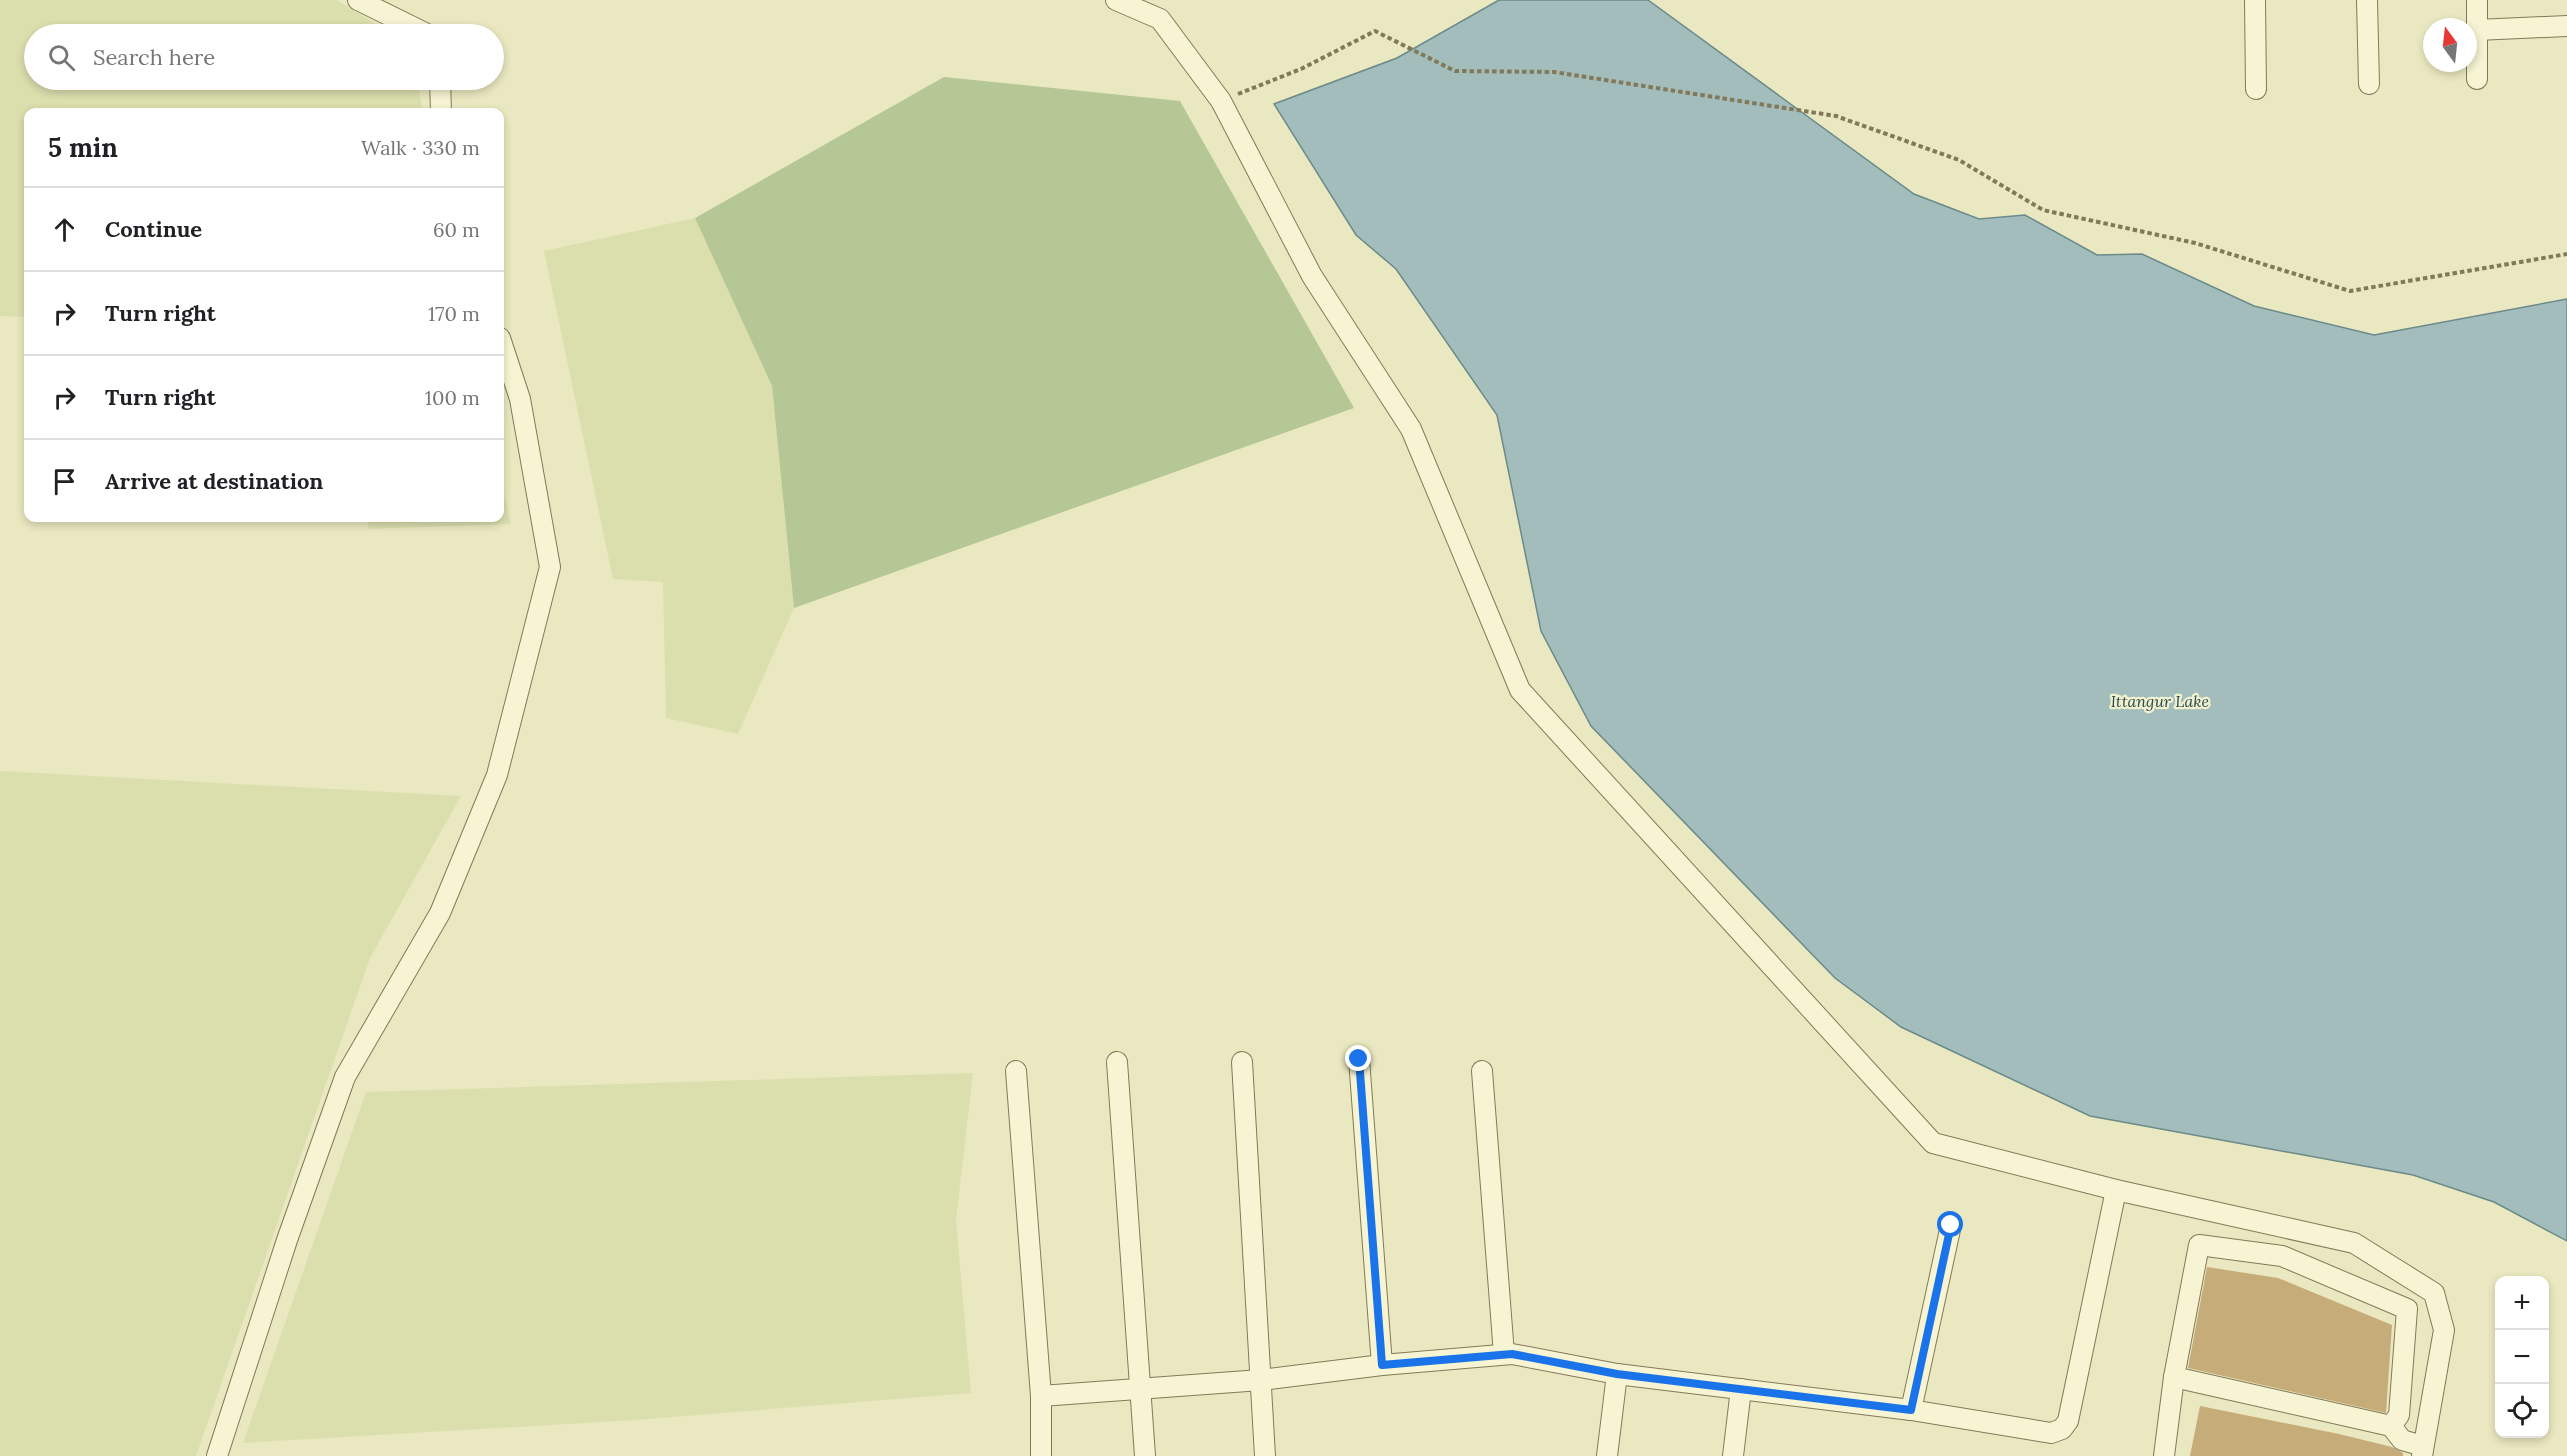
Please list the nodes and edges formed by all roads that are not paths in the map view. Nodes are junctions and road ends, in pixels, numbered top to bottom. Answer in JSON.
{"nodes":[{"id":1,"x":358,"y":0,"type":"edge"},
{"id":2,"x":1116,"y":0,"type":"edge"},
{"id":3,"x":2255,"y":0,"type":"edge"},
{"id":4,"x":2367,"y":0,"type":"edge"},
{"id":5,"x":2477,"y":0,"type":"edge"},
{"id":6,"x":2477,"y":18,"type":"edge"},
{"id":7,"x":407,"y":24,"type":"edge"},
{"id":8,"x":2567,"y":26,"type":"edge"},
{"id":9,"x":2477,"y":30,"type":"edge"},
{"id":10,"x":2477,"y":72,"type":"edge"},
{"id":11,"x":2477,"y":79,"type":"dead end"},
{"id":12,"x":2368,"y":84,"type":"dead end"},
{"id":13,"x":2256,"y":89,"type":"dead end"},
{"id":14,"x":440,"y":90,"type":"edge"},
{"id":15,"x":441,"y":108,"type":"edge"},
{"id":16,"x":504,"y":350,"type":"edge"},
{"id":17,"x":1359,"y":1059,"type":"dead end"},
{"id":18,"x":1117,"y":1062,"type":"dead end"},
{"id":19,"x":1242,"y":1062,"type":"dead end"},
{"id":20,"x":1016,"y":1071,"type":"dead end"},
{"id":21,"x":1482,"y":1071,"type":"dead end"},
{"id":22,"x":2116,"y":1190,"type":"junction"},
{"id":23,"x":1951,"y":1225,"type":"dead end"},
{"id":24,"x":1504,"y":1354,"type":"junction"},
{"id":25,"x":1382,"y":1365,"type":"junction"},
{"id":26,"x":1617,"y":1374,"type":"junction"},
{"id":27,"x":2174,"y":1377,"type":"junction"},
{"id":28,"x":1261,"y":1380,"type":"junction"},
{"id":29,"x":1741,"y":1389,"type":"junction"},
{"id":30,"x":1140,"y":1390,"type":"junction"},
{"id":31,"x":1041,"y":1395,"type":"junction"},
{"id":32,"x":1911,"y":1410,"type":"junction"},
{"id":33,"x":2391,"y":1426,"type":"junction"},
{"id":34,"x":2422,"y":1451,"type":"edge"},
{"id":35,"x":218,"y":1456,"type":"edge"},
{"id":36,"x":1041,"y":1456,"type":"edge"},
{"id":37,"x":1145,"y":1456,"type":"edge"},
{"id":38,"x":1265,"y":1456,"type":"edge"},
{"id":39,"x":1606,"y":1456,"type":"edge"},
{"id":40,"x":1733,"y":1456,"type":"edge"},
{"id":41,"x":2164,"y":1456,"type":"edge"}],
"edges":[{"from":1,"to":7,"type":"street"},
{"from":2,"to":22,"type":"street"},
{"from":3,"to":13,"type":"street"},
{"from":4,"to":12,"type":"street"},
{"from":5,"to":6,"type":"street"},
{"from":8,"to":9,"type":"street"},
{"from":10,"to":11,"type":"street"},
{"from":14,"to":15,"type":"street"},
{"from":16,"to":35,"type":"street"},
{"from":17,"to":25,"type":"street"},
{"from":18,"to":30,"type":"street"},
{"from":19,"to":28,"type":"street"},
{"from":20,"to":31,"type":"street"},
{"from":21,"to":24,"type":"street"},
{"from":22,"to":32,"type":"street"},
{"from":22,"to":34,"type":"street"},
{"from":23,"to":32,"type":"street"},
{"from":24,"to":25,"type":"street"},
{"from":24,"to":26,"type":"street"},
{"from":25,"to":28,"type":"street"},
{"from":26,"to":29,"type":"street"},
{"from":26,"to":39,"type":"street"},
{"from":27,"to":33,"type":"street"},
{"from":27,"to":33,"type":"street"},
{"from":27,"to":41,"type":"street"},
{"from":28,"to":30,"type":"street"},
{"from":28,"to":38,"type":"street"},
{"from":29,"to":32,"type":"street"},
{"from":29,"to":40,"type":"street"},
{"from":30,"to":31,"type":"street"},
{"from":30,"to":37,"type":"street"},
{"from":31,"to":36,"type":"street"},
{"from":33,"to":34,"type":"street"}]}
